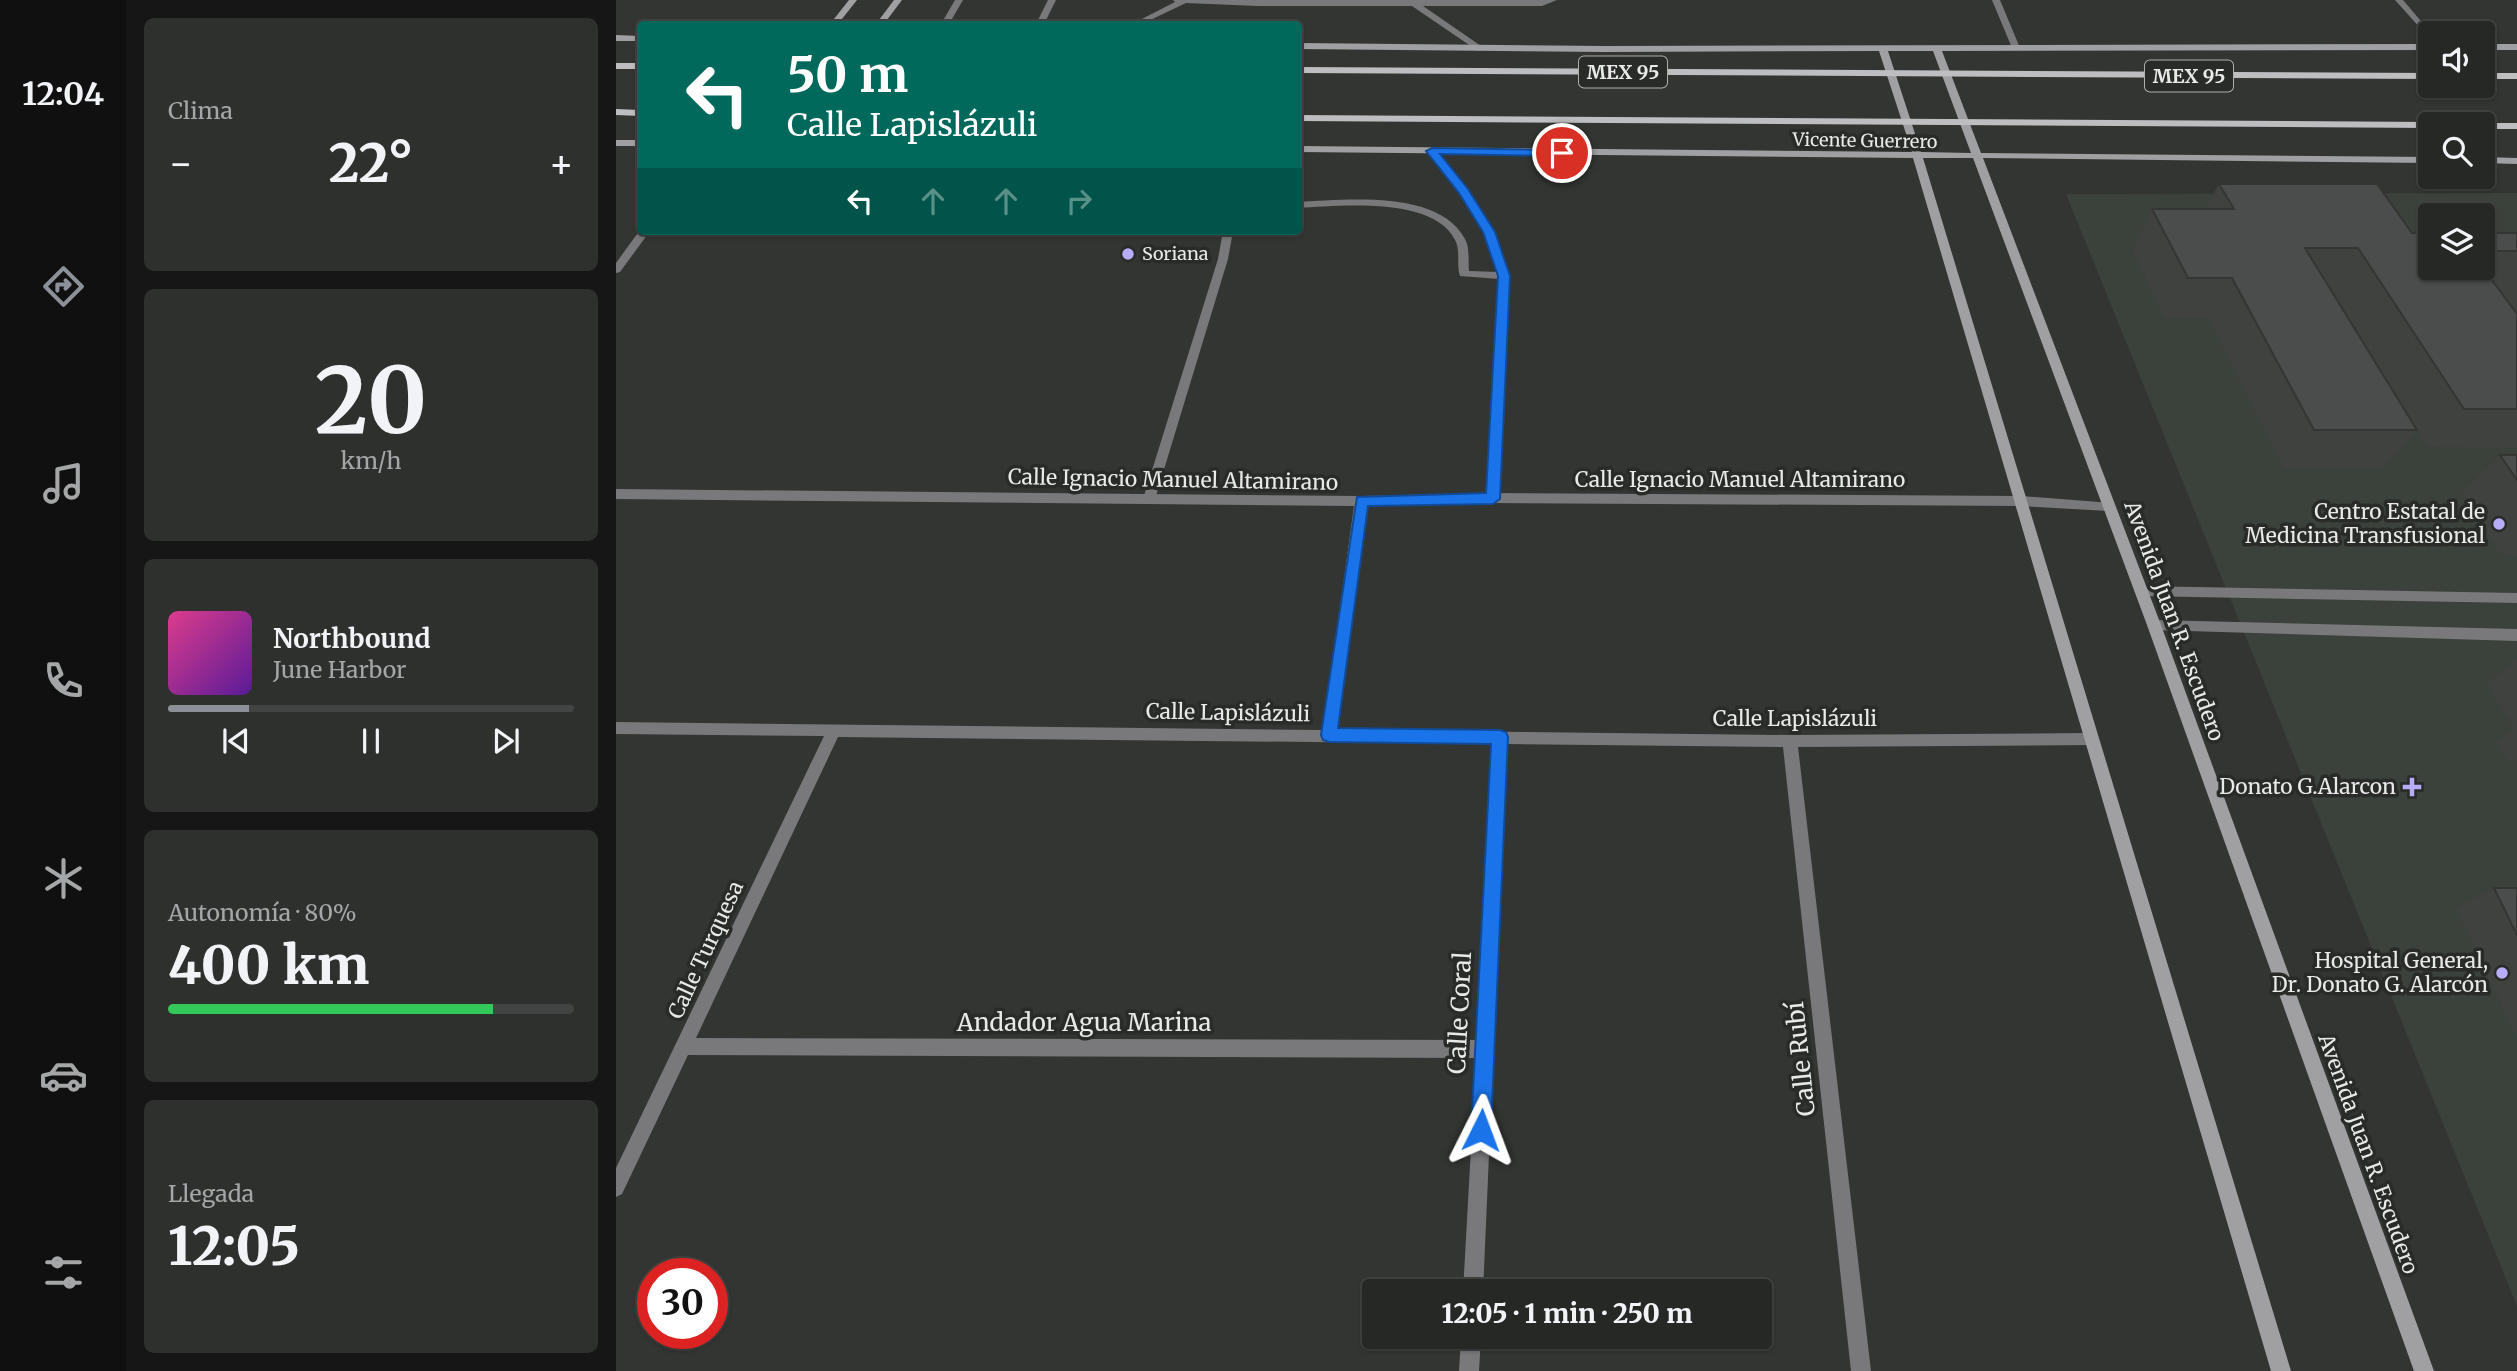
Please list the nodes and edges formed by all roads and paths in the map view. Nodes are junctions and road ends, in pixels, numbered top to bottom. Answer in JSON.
{"nodes":[{"id":1,"x":853,"y":0,"type":"edge"},
{"id":2,"x":898,"y":0,"type":"edge"},
{"id":3,"x":959,"y":0,"type":"edge"},
{"id":4,"x":1052,"y":0,"type":"edge"},
{"id":5,"x":1177,"y":0,"type":"edge"},
{"id":6,"x":1553,"y":0,"type":"edge"},
{"id":7,"x":1996,"y":0,"type":"edge"},
{"id":8,"x":2399,"y":0,"type":"edge"},
{"id":9,"x":1183,"y":1,"type":"edge"},
{"id":10,"x":1415,"y":5,"type":"junction"},
{"id":11,"x":836,"y":21,"type":"edge"},
{"id":12,"x":882,"y":21,"type":"edge"},
{"id":13,"x":947,"y":21,"type":"edge"},
{"id":14,"x":1042,"y":21,"type":"edge"},
{"id":15,"x":1142,"y":21,"type":"edge"},
{"id":16,"x":2418,"y":22,"type":"edge"},
{"id":17,"x":616,"y":38,"type":"edge"},
{"id":18,"x":637,"y":39,"type":"edge"},
{"id":19,"x":1302,"y":46,"type":"edge"},
{"id":20,"x":1882,"y":47,"type":"junction"},
{"id":21,"x":1936,"y":47,"type":"junction"},
{"id":22,"x":2418,"y":47,"type":"edge"},
{"id":23,"x":2495,"y":47,"type":"edge"},
{"id":24,"x":2517,"y":47,"type":"edge"},
{"id":25,"x":1478,"y":48,"type":"junction"},
{"id":26,"x":2016,"y":48,"type":"junction"},
{"id":27,"x":616,"y":66,"type":"edge"},
{"id":28,"x":637,"y":66,"type":"edge"},
{"id":29,"x":1302,"y":70,"type":"edge"},
{"id":30,"x":1891,"y":74,"type":"junction"},
{"id":31,"x":1948,"y":75,"type":"junction"},
{"id":32,"x":2418,"y":76,"type":"edge"},
{"id":33,"x":2495,"y":76,"type":"edge"},
{"id":34,"x":2517,"y":76,"type":"edge"},
{"id":35,"x":616,"y":112,"type":"edge"},
{"id":36,"x":637,"y":113,"type":"edge"},
{"id":37,"x":1302,"y":118,"type":"edge"},
{"id":38,"x":1907,"y":122,"type":"junction"},
{"id":39,"x":1966,"y":122,"type":"junction"},
{"id":40,"x":2418,"y":125,"type":"edge"},
{"id":41,"x":2495,"y":126,"type":"edge"},
{"id":42,"x":2517,"y":126,"type":"edge"},
{"id":43,"x":616,"y":143,"type":"edge"},
{"id":44,"x":637,"y":143,"type":"edge"},
{"id":45,"x":1302,"y":149,"type":"edge"},
{"id":46,"x":1432,"y":151,"type":"junction"},
{"id":47,"x":1918,"y":157,"type":"junction"},
{"id":48,"x":1980,"y":157,"type":"junction"},
{"id":49,"x":2418,"y":160,"type":"edge"},
{"id":50,"x":2495,"y":160,"type":"edge"},
{"id":51,"x":2517,"y":160,"type":"edge"},
{"id":52,"x":1302,"y":205,"type":"edge"},
{"id":53,"x":642,"y":235,"type":"edge"},
{"id":54,"x":1227,"y":235,"type":"edge"},
{"id":55,"x":616,"y":270,"type":"edge"},
{"id":56,"x":1504,"y":276,"type":"junction"},
{"id":57,"x":616,"y":494,"type":"edge"},
{"id":58,"x":1149,"y":499,"type":"junction"},
{"id":59,"x":1493,"y":499,"type":"junction"},
{"id":60,"x":1362,"y":501,"type":"junction"},
{"id":61,"x":2021,"y":501,"type":"junction"},
{"id":62,"x":2108,"y":506,"type":"junction"},
{"id":63,"x":2141,"y":591,"type":"junction"},
{"id":64,"x":2517,"y":598,"type":"edge"},
{"id":65,"x":2154,"y":625,"type":"junction"},
{"id":66,"x":2517,"y":635,"type":"edge"},
{"id":67,"x":616,"y":728,"type":"edge"},
{"id":68,"x":834,"y":730,"type":"junction"},
{"id":69,"x":1329,"y":735,"type":"junction"},
{"id":70,"x":1500,"y":737,"type":"junction"},
{"id":71,"x":2092,"y":739,"type":"junction"},
{"id":72,"x":1790,"y":741,"type":"junction"},
{"id":73,"x":684,"y":1046,"type":"junction"},
{"id":74,"x":1485,"y":1049,"type":"junction"},
{"id":75,"x":616,"y":1188,"type":"edge"},
{"id":76,"x":1474,"y":1279,"type":"edge"},
{"id":77,"x":1470,"y":1349,"type":"edge"},
{"id":78,"x":1469,"y":1371,"type":"edge"},
{"id":79,"x":1861,"y":1371,"type":"edge"},
{"id":80,"x":2281,"y":1371,"type":"edge"},
{"id":81,"x":2424,"y":1371,"type":"edge"}],
"edges":[{"from":1,"to":11,"type":"main road"},
{"from":2,"to":12,"type":"main road"},
{"from":3,"to":13,"type":"street"},
{"from":4,"to":14,"type":"street"},
{"from":5,"to":9,"type":"street"},
{"from":6,"to":10,"type":"street"},
{"from":7,"to":26,"type":"street"},
{"from":8,"to":16,"type":"street"},
{"from":9,"to":10,"type":"street"},
{"from":9,"to":15,"type":"street"},
{"from":10,"to":25,"type":"street"},
{"from":17,"to":18,"type":"main road"},
{"from":19,"to":25,"type":"main road"},
{"from":20,"to":21,"type":"main road"},
{"from":20,"to":25,"type":"main road"},
{"from":20,"to":30,"type":"main road"},
{"from":21,"to":26,"type":"main road"},
{"from":21,"to":31,"type":"main road","name":"Avenida Juan R. Escudero"},
{"from":22,"to":26,"type":"main road"},
{"from":23,"to":24,"type":"main road"},
{"from":27,"to":28,"type":"main road"},
{"from":29,"to":30,"type":"main road","number":"MEX 95"},
{"from":30,"to":31,"type":"main road","number":"MEX 95"},
{"from":30,"to":38,"type":"main road"},
{"from":31,"to":32,"type":"main road","number":"MEX 95"},
{"from":31,"to":39,"type":"main road","name":"Avenida Juan R. Escudero"},
{"from":33,"to":34,"type":"main road"},
{"from":35,"to":36,"type":"main road"},
{"from":37,"to":38,"type":"main road"},
{"from":38,"to":39,"type":"main road"},
{"from":38,"to":47,"type":"main road"},
{"from":39,"to":40,"type":"main road"},
{"from":39,"to":48,"type":"main road","name":"Avenida Juan R. Escudero"},
{"from":41,"to":42,"type":"main road"},
{"from":43,"to":44,"type":"main road"},
{"from":45,"to":46,"type":"main road","name":"Vicente Guerrero"},
{"from":46,"to":47,"type":"main road","name":"Vicente Guerrero"},
{"from":46,"to":56,"type":"street"},
{"from":47,"to":48,"type":"main road","name":"Vicente Guerrero"},
{"from":47,"to":61,"type":"main road"},
{"from":48,"to":49,"type":"main road","name":"Vicente Guerrero"},
{"from":48,"to":62,"type":"main road","name":"Avenida Juan R. Escudero"},
{"from":50,"to":51,"type":"main road"},
{"from":52,"to":56,"type":"street"},
{"from":53,"to":55,"type":"street"},
{"from":54,"to":58,"type":"street"},
{"from":56,"to":59,"type":"street"},
{"from":57,"to":58,"type":"street","name":"Calle Ignacio Manuel Altamirano"},
{"from":58,"to":60,"type":"street","name":"Calle Ignacio Manuel Altamirano"},
{"from":59,"to":60,"type":"street","name":"Calle Ignacio Manuel Altamirano"},
{"from":59,"to":61,"type":"street","name":"Calle Ignacio Manuel Altamirano"},
{"from":60,"to":69,"type":"street"},
{"from":61,"to":62,"type":"street","name":"Calle Ignacio Manuel Altamirano"},
{"from":61,"to":71,"type":"main road"},
{"from":62,"to":63,"type":"main road","name":"Avenida Juan R. Escudero"},
{"from":63,"to":64,"type":"street"},
{"from":63,"to":65,"type":"main road","name":"Avenida Juan R. Escudero"},
{"from":65,"to":66,"type":"street"},
{"from":65,"to":81,"type":"main road","name":"Avenida Juan R. Escudero"},
{"from":67,"to":68,"type":"street","name":"Calle Lapislázuli"},
{"from":68,"to":69,"type":"street","name":"Calle Lapislázuli"},
{"from":68,"to":73,"type":"street","name":"Calle Turquesa"},
{"from":69,"to":70,"type":"street","name":"Calle Lapislázuli"},
{"from":70,"to":72,"type":"street","name":"Calle Lapislázuli"},
{"from":70,"to":74,"type":"street","name":"Calle Coral"},
{"from":71,"to":72,"type":"street","name":"Calle Lapislázuli"},
{"from":71,"to":80,"type":"main road"},
{"from":72,"to":79,"type":"street","name":"Calle Rubí"},
{"from":73,"to":74,"type":"street","name":"Andador Agua Marina"},
{"from":73,"to":75,"type":"street","name":"Calle Turquesa"},
{"from":74,"to":76,"type":"street","name":"Calle Coral"},
{"from":77,"to":78,"type":"street"}]}
